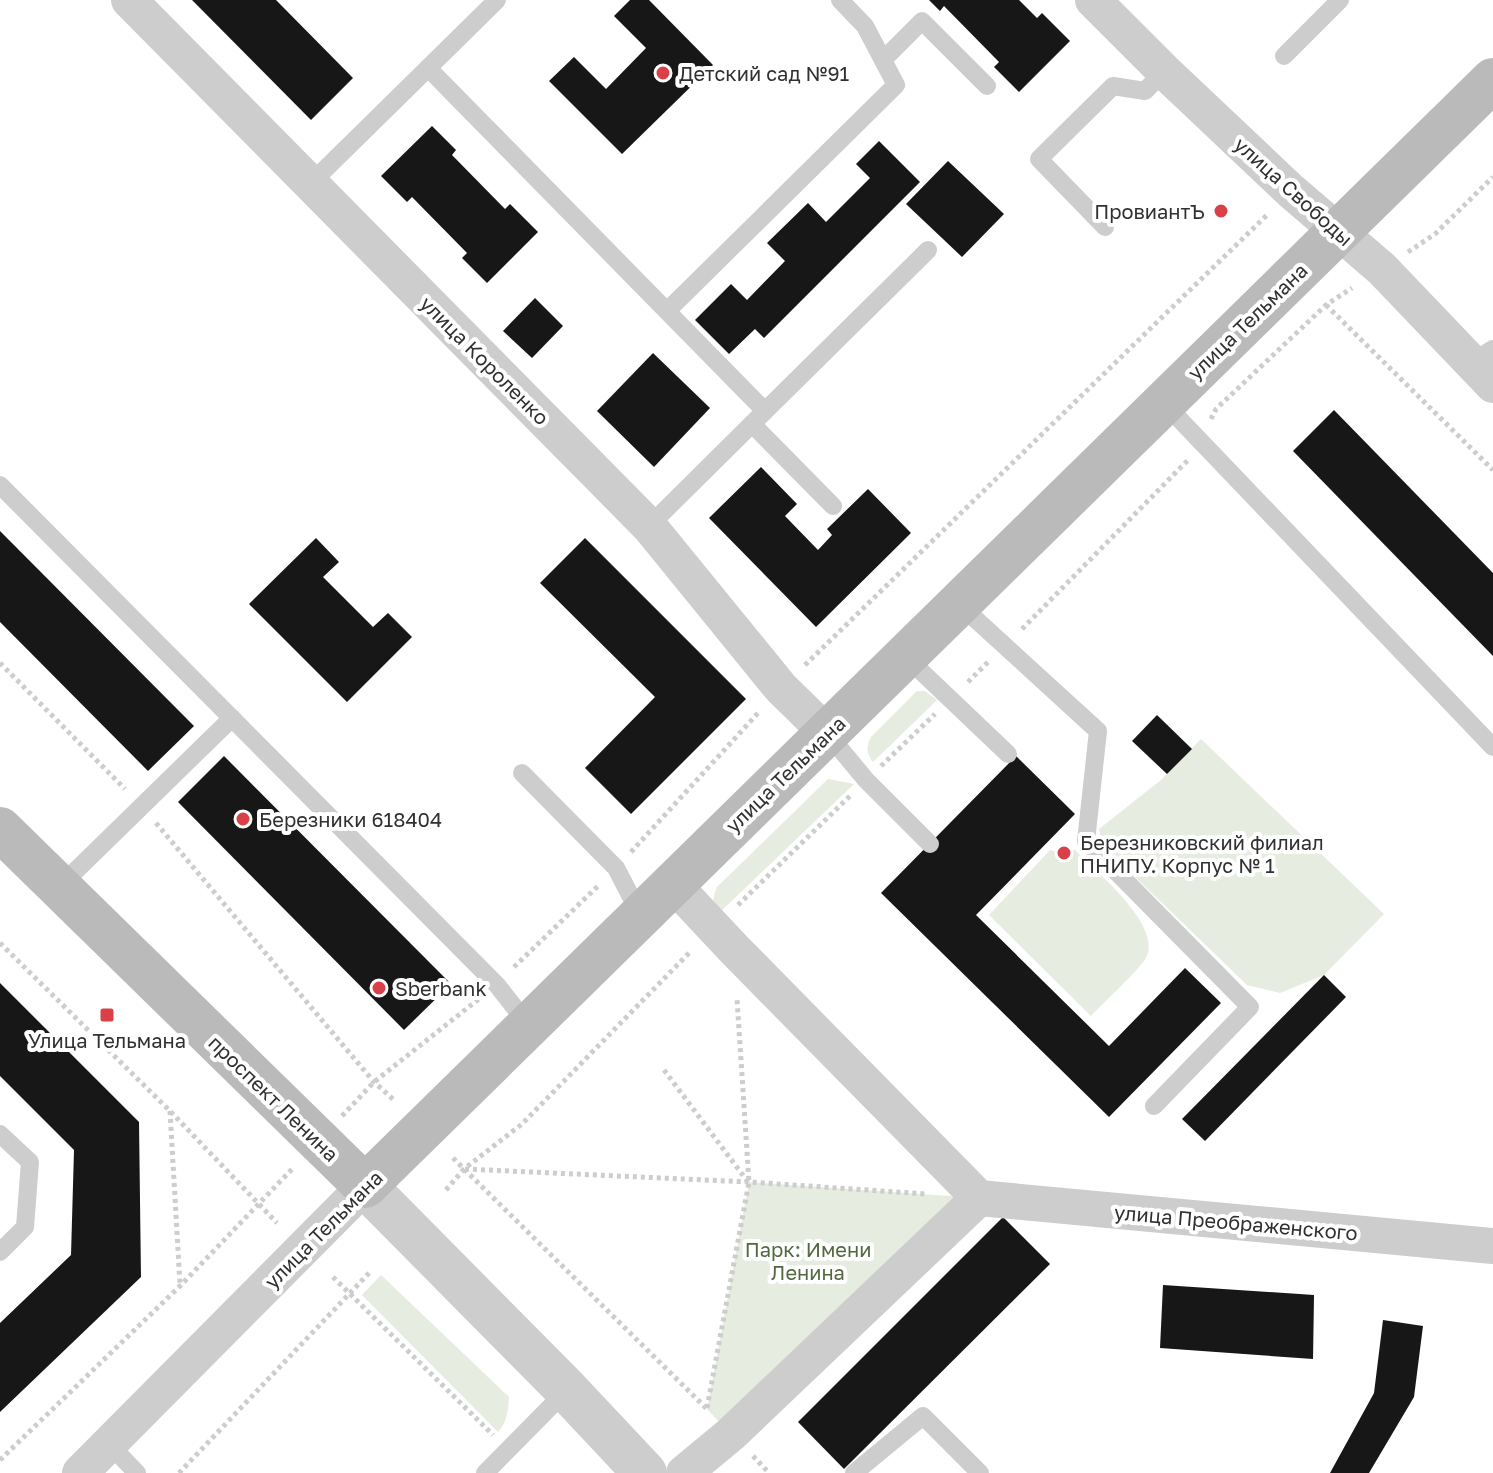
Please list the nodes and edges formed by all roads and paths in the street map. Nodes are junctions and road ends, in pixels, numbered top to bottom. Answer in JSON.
{"nodes":[{"id":1,"x":129,"y":0,"type":"edge"},
{"id":2,"x":497,"y":0,"type":"edge"},
{"id":3,"x":840,"y":0,"type":"edge"},
{"id":4,"x":1093,"y":0,"type":"edge"},
{"id":5,"x":1340,"y":0,"type":"edge"},
{"id":6,"x":1284,"y":56,"type":"dead end"},
{"id":7,"x":883,"y":60,"type":"junction"},
{"id":8,"x":428,"y":68,"type":"junction"},
{"id":9,"x":1164,"y":71,"type":"junction"},
{"id":10,"x":1493,"y":80,"type":"edge"},
{"id":11,"x":987,"y":86,"type":"dead end"},
{"id":12,"x":310,"y":184,"type":"junction"},
{"id":13,"x":1291,"y":191,"type":"junction"},
{"id":14,"x":1105,"y":227,"type":"dead end"},
{"id":15,"x":1338,"y":232,"type":"junction"},
{"id":16,"x":928,"y":250,"type":"dead end"},
{"id":17,"x":1326,"y":305,"type":"dead end"},
{"id":18,"x":667,"y":311,"type":"junction"},
{"id":19,"x":1486,"y":365,"type":"edge"},
{"id":20,"x":1164,"y":403,"type":"junction"},
{"id":21,"x":759,"y":417,"type":"junction"},
{"id":22,"x":1493,"y":470,"type":"edge"},
{"id":23,"x":0,"y":485,"type":"edge"},
{"id":24,"x":833,"y":506,"type":"dead end"},
{"id":25,"x":649,"y":526,"type":"junction"},
{"id":26,"x":959,"y":604,"type":"junction"},
{"id":27,"x":905,"y":656,"type":"junction"},
{"id":28,"x":0,"y":663,"type":"edge"},
{"id":29,"x":781,"y":688,"type":"junction"},
{"id":30,"x":232,"y":718,"type":"junction"},
{"id":31,"x":827,"y":733,"type":"junction"},
{"id":32,"x":1493,"y":747,"type":"edge"},
{"id":33,"x":1008,"y":754,"type":"dead end"},
{"id":34,"x":522,"y":773,"type":"dead end"},
{"id":35,"x":143,"y":807,"type":"junction"},
{"id":36,"x":0,"y":829,"type":"edge"},
{"id":37,"x":930,"y":844,"type":"dead end"},
{"id":38,"x":616,"y":868,"type":"junction"},
{"id":39,"x":673,"y":884,"type":"junction"},
{"id":40,"x":59,"y":887,"type":"junction"},
{"id":41,"x":641,"y":916,"type":"junction"},
{"id":42,"x":0,"y":943,"type":"edge"},
{"id":43,"x":734,"y":949,"type":"junction"},
{"id":44,"x":497,"y":985,"type":"junction"},
{"id":45,"x":529,"y":1026,"type":"junction"},
{"id":46,"x":664,"y":1070,"type":"dead end"},
{"id":47,"x":374,"y":1082,"type":"junction"},
{"id":48,"x":395,"y":1101,"type":"dead end"},
{"id":49,"x":1154,"y":1106,"type":"dead end"},
{"id":50,"x":170,"y":1111,"type":"junction"},
{"id":51,"x":0,"y":1134,"type":"edge"},
{"id":52,"x":318,"y":1141,"type":"junction"},
{"id":53,"x":453,"y":1158,"type":"dead end"},
{"id":54,"x":464,"y":1169,"type":"junction"},
{"id":55,"x":749,"y":1182,"type":"junction"},
{"id":56,"x":365,"y":1186,"type":"junction"},
{"id":57,"x":979,"y":1198,"type":"junction"},
{"id":58,"x":259,"y":1204,"type":"junction"},
{"id":59,"x":277,"y":1223,"type":"dead end"},
{"id":60,"x":1493,"y":1246,"type":"edge"},
{"id":61,"x":0,"y":1252,"type":"edge"},
{"id":62,"x":370,"y":1272,"type":"dead end"},
{"id":63,"x":333,"y":1277,"type":"dead end"},
{"id":64,"x":181,"y":1285,"type":"junction"},
{"id":65,"x":350,"y":1294,"type":"junction"},
{"id":66,"x":567,"y":1390,"type":"junction"},
{"id":67,"x":719,"y":1422,"type":"junction"},
{"id":68,"x":109,"y":1444,"type":"junction"},
{"id":69,"x":509,"y":1450,"type":"junction"},
{"id":70,"x":0,"y":1460,"type":"edge"},
{"id":71,"x":80,"y":1473,"type":"edge"},
{"id":72,"x":137,"y":1473,"type":"edge"},
{"id":73,"x":179,"y":1473,"type":"edge"},
{"id":74,"x":485,"y":1473,"type":"edge"},
{"id":75,"x":645,"y":1473,"type":"edge"},
{"id":76,"x":684,"y":1473,"type":"edge"},
{"id":77,"x":769,"y":1473,"type":"edge"},
{"id":78,"x":854,"y":1473,"type":"edge"},
{"id":79,"x":980,"y":1473,"type":"edge"}],
"edges":[{"from":1,"to":12,"type":"street","name":"улица Короленко"},
{"from":2,"to":8,"type":"lane"},
{"from":3,"to":7,"type":"lane"},
{"from":4,"to":9,"type":"street","name":"улица Свободы"},
{"from":5,"to":6,"type":"lane"},
{"from":7,"to":11,"type":"lane"},
{"from":7,"to":18,"type":"lane"},
{"from":8,"to":12,"type":"lane"},
{"from":8,"to":18,"type":"lane"},
{"from":9,"to":13,"type":"street","name":"улица Свободы"},
{"from":9,"to":14,"type":"lane"},
{"from":10,"to":15,"type":"main road","name":"улица Тельмана"},
{"from":12,"to":25,"type":"street","name":"улица Короленко"},
{"from":13,"to":15,"type":"street","name":"улица Свободы"},
{"from":13,"to":29,"type":"path"},
{"from":15,"to":19,"type":"street","name":"улица Свободы"},
{"from":15,"to":20,"type":"main road","name":"улица Тельмана"},
{"from":16,"to":21,"type":"lane"},
{"from":17,"to":22,"type":"path"},
{"from":18,"to":21,"type":"lane"},
{"from":20,"to":26,"type":"main road","name":"улица Тельмана"},
{"from":20,"to":32,"type":"lane"},
{"from":21,"to":24,"type":"lane"},
{"from":21,"to":25,"type":"lane"},
{"from":23,"to":30,"type":"lane"},
{"from":25,"to":29,"type":"street","name":"улица Короленко"},
{"from":26,"to":27,"type":"main road","name":"улица Тельмана"},
{"from":26,"to":49,"type":"lane"},
{"from":27,"to":31,"type":"main road","name":"улица Тельмана"},
{"from":27,"to":33,"type":"lane"},
{"from":28,"to":35,"type":"path"},
{"from":29,"to":31,"type":"street","name":"улица Короленко"},
{"from":29,"to":38,"type":"path"},
{"from":30,"to":35,"type":"lane"},
{"from":30,"to":44,"type":"lane"},
{"from":31,"to":37,"type":"lane"},
{"from":31,"to":39,"type":"main road","name":"улица Тельмана"},
{"from":34,"to":38,"type":"lane"},
{"from":35,"to":40,"type":"lane"},
{"from":35,"to":47,"type":"path"},
{"from":36,"to":40,"type":"main road","name":"проспект Ленина"},
{"from":38,"to":41,"type":"lane"},
{"from":38,"to":44,"type":"path"},
{"from":39,"to":41,"type":"main road","name":"улица Тельмана"},
{"from":39,"to":43,"type":"street"},
{"from":40,"to":52,"type":"main road","name":"проспект Ленина"},
{"from":41,"to":45,"type":"main road","name":"улица Тельмана"},
{"from":42,"to":50,"type":"path"},
{"from":43,"to":55,"type":"path"},
{"from":43,"to":57,"type":"street"},
{"from":44,"to":45,"type":"lane"},
{"from":44,"to":47,"type":"path"},
{"from":45,"to":56,"type":"main road","name":"улица Тельмана"},
{"from":46,"to":55,"type":"path"},
{"from":47,"to":48,"type":"path"},
{"from":47,"to":52,"type":"path"},
{"from":50,"to":58,"type":"path"},
{"from":50,"to":64,"type":"path"},
{"from":51,"to":61,"type":"lane"},
{"from":52,"to":56,"type":"main road","name":"проспект Ленина"},
{"from":52,"to":58,"type":"path"},
{"from":53,"to":54,"type":"path"},
{"from":54,"to":55,"type":"path"},
{"from":54,"to":67,"type":"path"},
{"from":55,"to":57,"type":"path"},
{"from":55,"to":67,"type":"path"},
{"from":56,"to":66,"type":"street","name":"проспект Ленина"},
{"from":56,"to":68,"type":"street","name":"улица Тельмана"},
{"from":57,"to":60,"type":"street","name":"улица Преображенского"},
{"from":57,"to":67,"type":"street"},
{"from":58,"to":59,"type":"path"},
{"from":58,"to":64,"type":"path"},
{"from":62,"to":65,"type":"path"},
{"from":63,"to":65,"type":"path"},
{"from":64,"to":70,"type":"path"},
{"from":65,"to":69,"type":"path"},
{"from":65,"to":73,"type":"path"},
{"from":66,"to":69,"type":"lane"},
{"from":66,"to":75,"type":"street","name":"проспект Ленина"},
{"from":67,"to":76,"type":"street"},
{"from":67,"to":77,"type":"path"},
{"from":68,"to":71,"type":"street","name":"улица Тельмана"},
{"from":68,"to":72,"type":"lane"},
{"from":69,"to":74,"type":"lane"},
{"from":78,"to":79,"type":"lane"}]}
